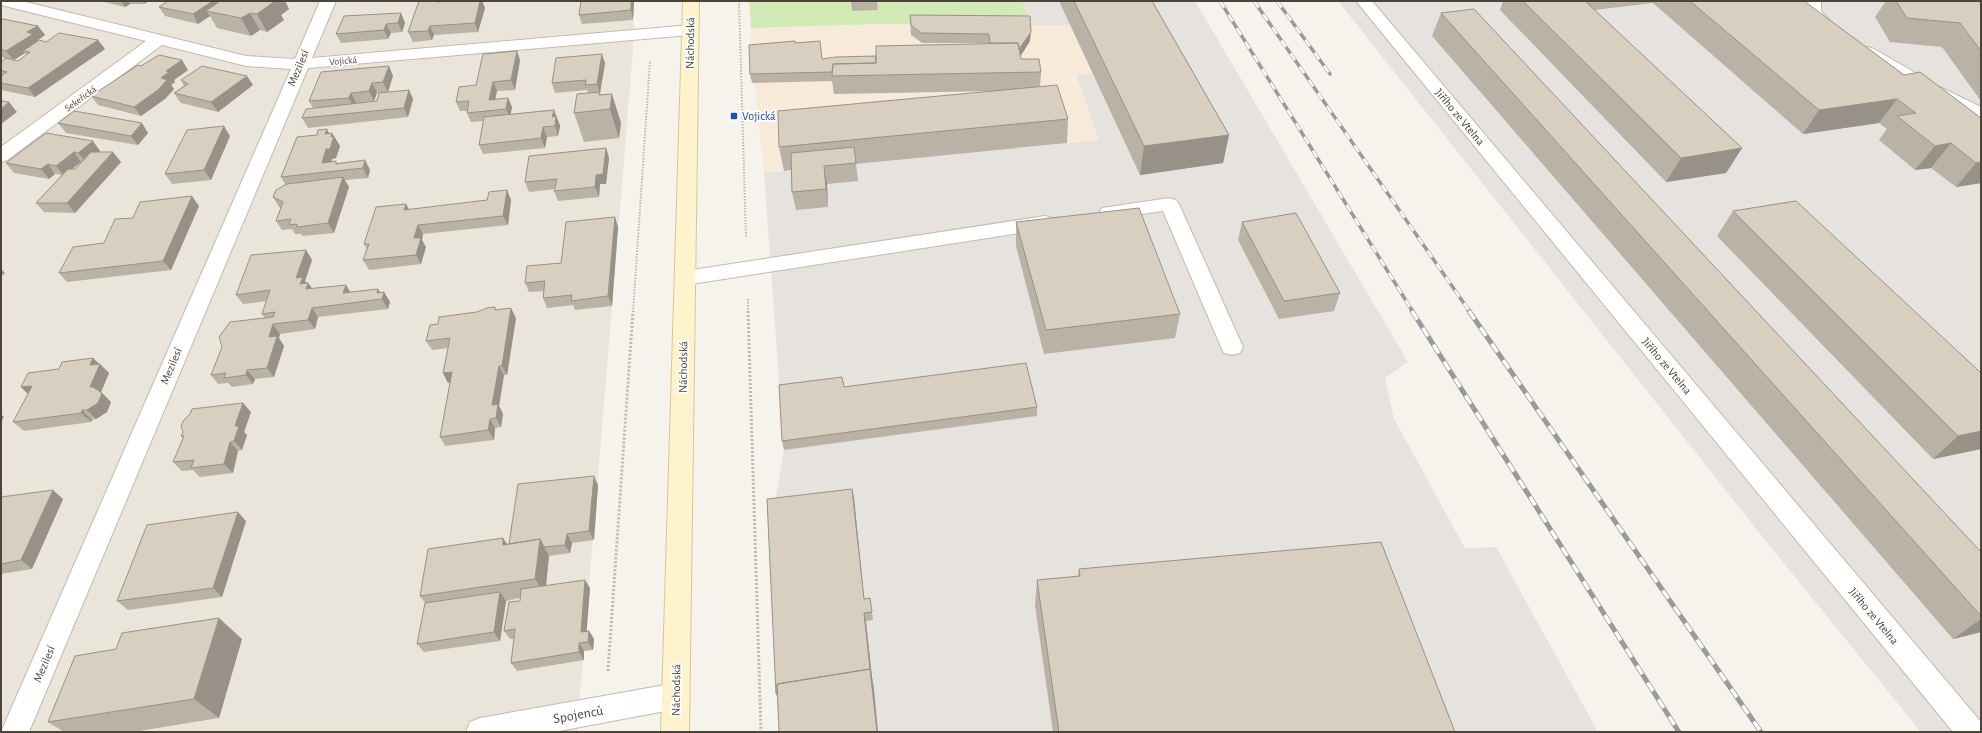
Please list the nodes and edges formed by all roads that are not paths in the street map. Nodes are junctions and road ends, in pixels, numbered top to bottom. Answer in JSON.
{"nodes":[{"id":1,"x":3,"y":1,"type":"edge"},
{"id":2,"x":328,"y":1,"type":"edge"},
{"id":3,"x":691,"y":1,"type":"edge"},
{"id":4,"x":1364,"y":1,"type":"edge"},
{"id":5,"x":1813,"y":1,"type":"edge"},
{"id":6,"x":690,"y":30,"type":"junction"},
{"id":7,"x":160,"y":39,"type":"junction"},
{"id":8,"x":300,"y":64,"type":"junction"},
{"id":9,"x":1981,"y":114,"type":"edge"},
{"id":10,"x":1,"y":156,"type":"edge"},
{"id":11,"x":1091,"y":216,"type":"edge"},
{"id":12,"x":1060,"y":221,"type":"edge"},
{"id":13,"x":685,"y":278,"type":"junction"},
{"id":14,"x":1232,"y":347,"type":"dead end"},
{"id":15,"x":676,"y":696,"type":"junction"},
{"id":16,"x":15,"y":732,"type":"edge"},
{"id":17,"x":480,"y":732,"type":"edge"},
{"id":18,"x":675,"y":732,"type":"edge"},
{"id":19,"x":1970,"y":732,"type":"edge"}],
"edges":[{"from":1,"to":7,"type":"street","name":"Vojická"},
{"from":2,"to":8,"type":"street","name":"Mezilesí"},
{"from":3,"to":6,"type":"main road","name":"Náchodská"},
{"from":4,"to":19,"type":"street","name":"Jiřího ze Vtelna"},
{"from":5,"to":9,"type":"street"},
{"from":6,"to":8,"type":"street","name":"Vojická"},
{"from":6,"to":13,"type":"main road","name":"Náchodská"},
{"from":7,"to":8,"type":"street","name":"Vojická"},
{"from":7,"to":10,"type":"street","name":"Sekeřická"},
{"from":8,"to":16,"type":"street","name":"Mezilesí"},
{"from":11,"to":14,"type":"street"},
{"from":12,"to":13,"type":"street"},
{"from":13,"to":15,"type":"main road","name":"Náchodská"},
{"from":15,"to":17,"type":"street","name":"Spojenců"},
{"from":15,"to":18,"type":"main road","name":"Náchodská"}]}
